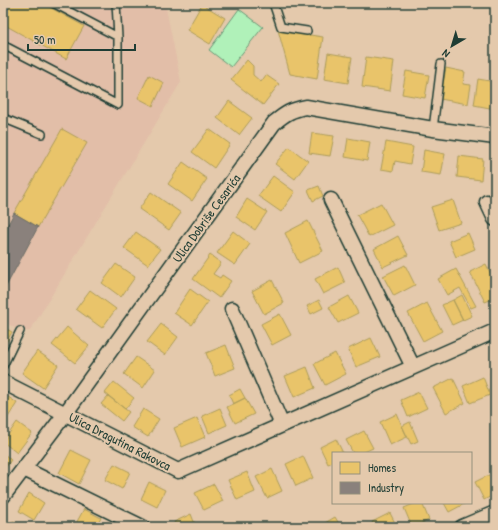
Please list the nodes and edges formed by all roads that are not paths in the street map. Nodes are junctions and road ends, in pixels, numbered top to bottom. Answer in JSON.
{"nodes":[{"id":1,"x":53,"y":3,"type":"edge"},
{"id":2,"x":116,"y":3,"type":"edge"},
{"id":3,"x":273,"y":3,"type":"edge"},
{"id":4,"x":307,"y":31,"type":"dead end"},
{"id":5,"x":118,"y":37,"type":"junction"},
{"id":6,"x":3,"y":45,"type":"edge"},
{"id":7,"x":441,"y":64,"type":"dead end"},
{"id":8,"x":3,"y":118,"type":"edge"},
{"id":9,"x":433,"y":129,"type":"junction"},
{"id":10,"x":42,"y":134,"type":"dead end"},
{"id":11,"x":495,"y":137,"type":"edge"},
{"id":12,"x":331,"y":200,"type":"dead end"},
{"id":13,"x":487,"y":202,"type":"dead end"},
{"id":14,"x":495,"y":219,"type":"edge"},
{"id":15,"x":232,"y":309,"type":"dead end"},
{"id":16,"x":20,"y":331,"type":"dead end"},
{"id":17,"x":495,"y":331,"type":"edge"},
{"id":18,"x":3,"y":366,"type":"edge"},
{"id":19,"x":413,"y":368,"type":"junction"},
{"id":20,"x":3,"y":382,"type":"edge"},
{"id":21,"x":65,"y":414,"type":"junction"},
{"id":22,"x":282,"y":425,"type":"junction"},
{"id":23,"x":24,"y":469,"type":"junction"},
{"id":24,"x":3,"y":496,"type":"edge"},
{"id":25,"x":495,"y":513,"type":"edge"},
{"id":26,"x":142,"y":527,"type":"edge"},
{"id":27,"x":462,"y":527,"type":"edge"}],
"edges":[{"from":1,"to":5,"type":"lane"},
{"from":2,"to":5,"type":"lane"},
{"from":3,"to":4,"type":"lane"},
{"from":5,"to":6,"type":"lane"},
{"from":7,"to":9,"type":"lane"},
{"from":8,"to":10,"type":"lane"},
{"from":9,"to":11,"type":"street","name":"Ulica Dobriše Cesarića"},
{"from":9,"to":21,"type":"street","name":"Ulica Dobriše Cesarića"},
{"from":12,"to":19,"type":"street"},
{"from":13,"to":14,"type":"street"},
{"from":15,"to":22,"type":"street"},
{"from":16,"to":18,"type":"lane"},
{"from":17,"to":19,"type":"street","name":"Ulica Dragutina Rakovca"},
{"from":19,"to":22,"type":"street","name":"Ulica Dragutina Rakovca"},
{"from":20,"to":21,"type":"street","name":"Ulica Dragutina Rakovca"},
{"from":21,"to":22,"type":"street","name":"Ulica Dragutina Rakovca"},
{"from":21,"to":23,"type":"street","name":"Ulica Dobriše Cesarića"},
{"from":23,"to":24,"type":"street","name":"Ulica Dobriše Cesarića"},
{"from":23,"to":26,"type":"street"},
{"from":25,"to":27,"type":"street"}]}
